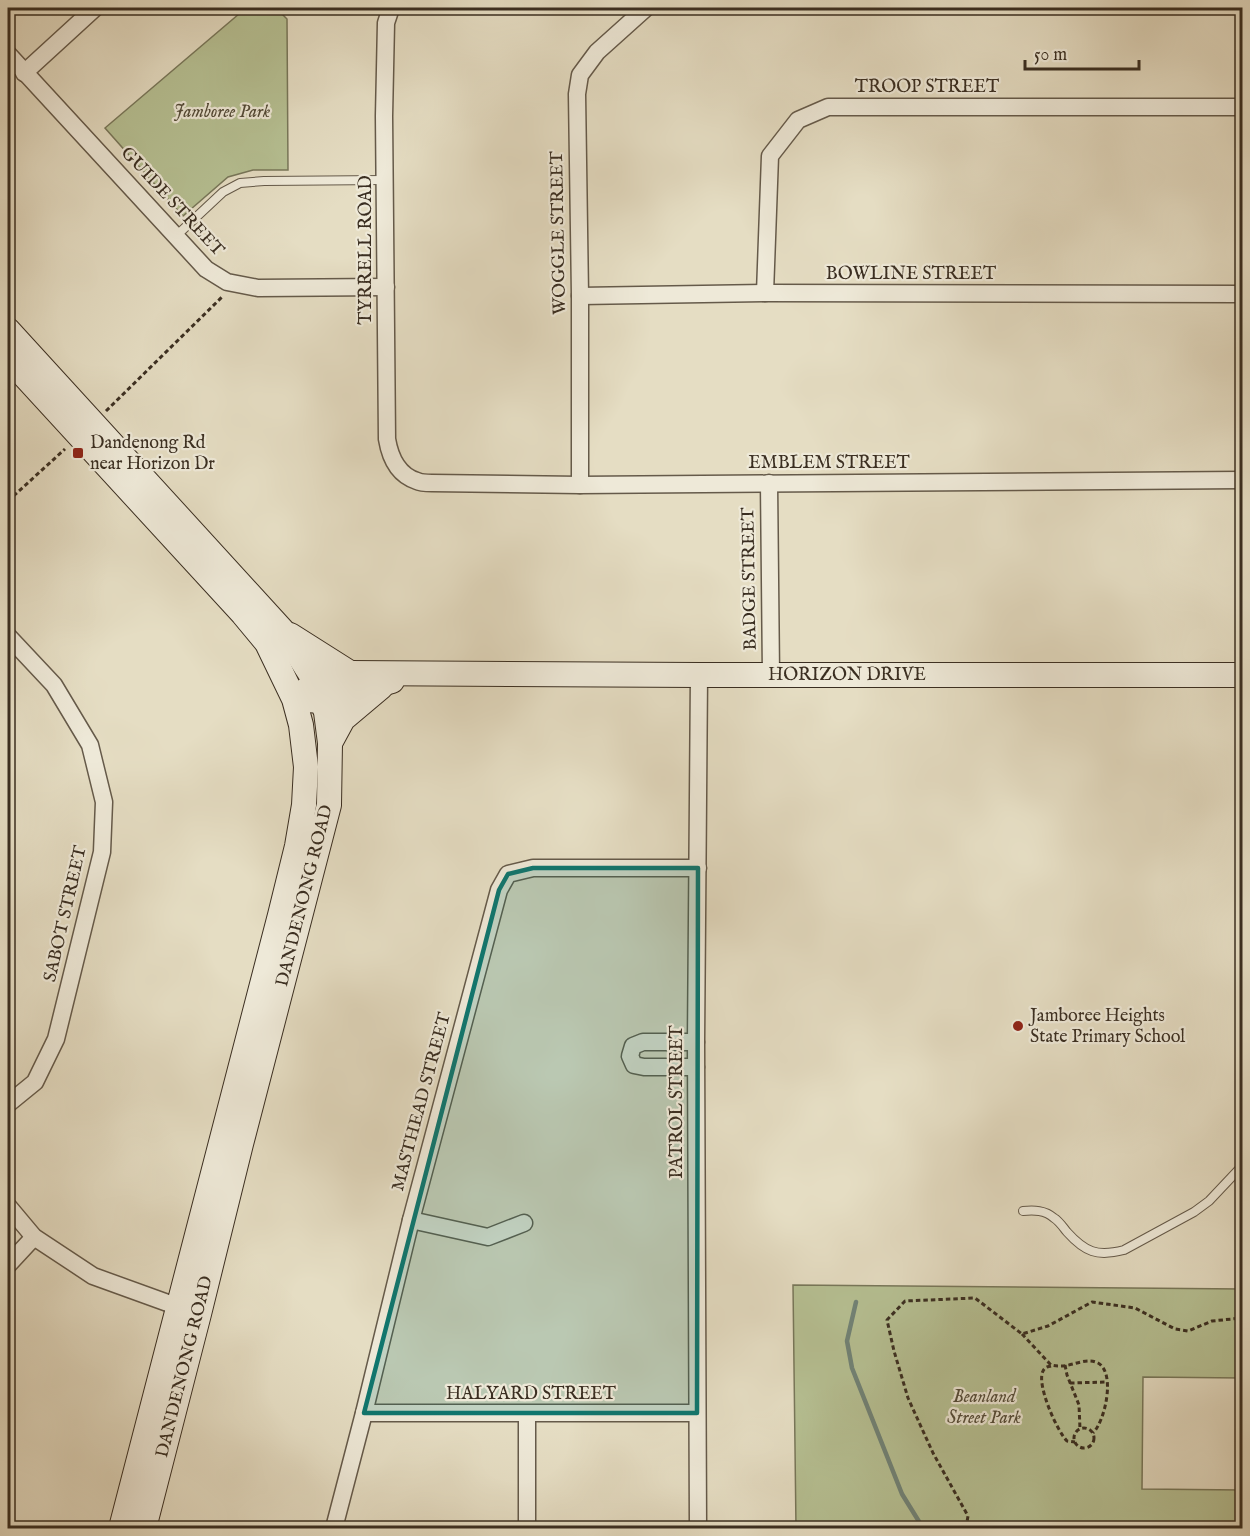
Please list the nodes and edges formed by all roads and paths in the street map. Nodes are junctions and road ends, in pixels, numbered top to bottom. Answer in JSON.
{"nodes":[{"id":1,"x":95,"y":8,"type":"edge"},
{"id":2,"x":392,"y":8,"type":"edge"},
{"id":3,"x":646,"y":8,"type":"edge"},
{"id":4,"x":8,"y":54,"type":"edge"},
{"id":5,"x":24,"y":73,"type":"junction"},
{"id":6,"x":1242,"y":107,"type":"edge"},
{"id":7,"x":385,"y":180,"type":"junction"},
{"id":8,"x":176,"y":236,"type":"junction"},
{"id":9,"x":227,"y":282,"type":"junction"},
{"id":10,"x":386,"y":287,"type":"junction"},
{"id":11,"x":765,"y":293,"type":"junction"},
{"id":12,"x":1242,"y":294,"type":"edge"},
{"id":13,"x":580,"y":296,"type":"junction"},
{"id":14,"x":8,"y":330,"type":"edge"},
{"id":15,"x":8,"y":358,"type":"edge"},
{"id":16,"x":87,"y":429,"type":"junction"},
{"id":17,"x":1242,"y":480,"type":"edge"},
{"id":18,"x":417,"y":482,"type":"joint"},
{"id":19,"x":769,"y":483,"type":"junction"},
{"id":20,"x":580,"y":485,"type":"junction"},
{"id":21,"x":8,"y":501,"type":"edge"},
{"id":22,"x":283,"y":631,"type":"junction"},
{"id":23,"x":8,"y":636,"type":"edge"},
{"id":24,"x":350,"y":673,"type":"junction"},
{"id":25,"x":451,"y":674,"type":"junction"},
{"id":26,"x":699,"y":675,"type":"junction"},
{"id":27,"x":771,"y":675,"type":"junction"},
{"id":28,"x":1242,"y":675,"type":"edge"},
{"id":29,"x":387,"y":682,"type":"junction"},
{"id":30,"x":319,"y":692,"type":"junction"},
{"id":31,"x":294,"y":699,"type":"junction"},
{"id":32,"x":330,"y":742,"type":"junction"},
{"id":33,"x":698,"y":868,"type":"junction"},
{"id":34,"x":696,"y":1042,"type":"junction"},
{"id":35,"x":696,"y":1067,"type":"junction"},
{"id":36,"x":8,"y":1104,"type":"edge"},
{"id":37,"x":1242,"y":1166,"type":"edge"},
{"id":38,"x":8,"y":1206,"type":"edge"},
{"id":39,"x":1023,"y":1210,"type":"dead end"},
{"id":40,"x":411,"y":1220,"type":"junction"},
{"id":41,"x":524,"y":1223,"type":"dead end"},
{"id":42,"x":34,"y":1237,"type":"junction"},
{"id":43,"x":8,"y":1264,"type":"edge"},
{"id":44,"x":189,"y":1311,"type":"junction"},
{"id":45,"x":1242,"y":1318,"type":"edge"},
{"id":46,"x":1033,"y":1331,"type":"junction"},
{"id":47,"x":1022,"y":1334,"type":"junction"},
{"id":48,"x":1026,"y":1339,"type":"junction"},
{"id":49,"x":1051,"y":1365,"type":"junction"},
{"id":50,"x":1065,"y":1365,"type":"junction"},
{"id":51,"x":1107,"y":1382,"type":"junction"},
{"id":52,"x":1070,"y":1383,"type":"junction"},
{"id":53,"x":364,"y":1413,"type":"junction"},
{"id":54,"x":697,"y":1413,"type":"junction"},
{"id":55,"x":527,"y":1414,"type":"junction"},
{"id":56,"x":1080,"y":1429,"type":"junction"},
{"id":57,"x":1093,"y":1433,"type":"junction"},
{"id":58,"x":1075,"y":1442,"type":"junction"},
{"id":59,"x":121,"y":1528,"type":"edge"},
{"id":60,"x":144,"y":1528,"type":"edge"},
{"id":61,"x":334,"y":1528,"type":"edge"},
{"id":62,"x":527,"y":1528,"type":"edge"},
{"id":63,"x":698,"y":1528,"type":"edge"},
{"id":64,"x":966,"y":1528,"type":"edge"}],
"edges":[{"from":1,"to":5,"type":"street"},
{"from":2,"to":7,"type":"street","name":"TYRRELL ROAD"},
{"from":3,"to":13,"type":"street","name":"WOGGLE STREET"},
{"from":4,"to":5,"type":"street","name":"GUIDE STREET"},
{"from":5,"to":8,"type":"street","name":"GUIDE STREET"},
{"from":6,"to":11,"type":"street","name":"TROOP STREET"},
{"from":7,"to":8,"type":"lane"},
{"from":7,"to":10,"type":"street","name":"TYRRELL ROAD"},
{"from":8,"to":9,"type":"street","name":"GUIDE STREET"},
{"from":9,"to":10,"type":"street","name":"GUIDE STREET"},
{"from":9,"to":16,"type":"path"},
{"from":10,"to":18,"type":"street","name":"TYRRELL ROAD"},
{"from":11,"to":12,"type":"street","name":"BOWLINE STREET"},
{"from":11,"to":13,"type":"street","name":"BOWLINE STREET"},
{"from":13,"to":20,"type":"street","name":"WOGGLE STREET"},
{"from":14,"to":16,"type":"main road","name":"DANDENONG ROAD"},
{"from":15,"to":16,"type":"main road","name":"DANDENONG ROAD"},
{"from":16,"to":21,"type":"path"},
{"from":16,"to":22,"type":"main road","name":"DANDENONG ROAD"},
{"from":16,"to":31,"type":"main road","name":"DANDENONG ROAD"},
{"from":17,"to":19,"type":"street","name":"EMBLEM STREET"},
{"from":18,"to":20,"type":"street","name":"EMBLEM STREET"},
{"from":19,"to":20,"type":"street","name":"EMBLEM STREET"},
{"from":19,"to":27,"type":"street","name":"BADGE STREET"},
{"from":22,"to":24,"type":"main road"},
{"from":22,"to":30,"type":"main road","name":"DANDENONG ROAD"},
{"from":23,"to":36,"type":"street","name":"SABOT STREET"},
{"from":24,"to":25,"type":"main road","name":"HORIZON DRIVE"},
{"from":24,"to":30,"type":"main road","name":"HORIZON DRIVE"},
{"from":25,"to":26,"type":"main road","name":"HORIZON DRIVE"},
{"from":25,"to":29,"type":"main road","name":"HORIZON DRIVE"},
{"from":26,"to":27,"type":"main road","name":"HORIZON DRIVE"},
{"from":26,"to":33,"type":"street","name":"PATROL STREET"},
{"from":27,"to":28,"type":"main road","name":"HORIZON DRIVE"},
{"from":29,"to":30,"type":"main road","name":"HORIZON DRIVE"},
{"from":29,"to":32,"type":"main road"},
{"from":30,"to":31,"type":"main road","name":"HORIZON DRIVE"},
{"from":30,"to":32,"type":"main road","name":"DANDENONG ROAD"},
{"from":31,"to":44,"type":"main road","name":"DANDENONG ROAD"},
{"from":32,"to":44,"type":"main road","name":"DANDENONG ROAD"},
{"from":33,"to":34,"type":"street","name":"PATROL STREET"},
{"from":33,"to":40,"type":"street","name":"MASTHEAD STREET"},
{"from":34,"to":35,"type":"street","name":"PATROL STREET"},
{"from":34,"to":35,"type":"street"},
{"from":35,"to":54,"type":"street","name":"PATROL STREET"},
{"from":37,"to":39,"type":"lane"},
{"from":38,"to":42,"type":"street"},
{"from":40,"to":41,"type":"street"},
{"from":40,"to":53,"type":"street","name":"MASTHEAD STREET"},
{"from":42,"to":43,"type":"street"},
{"from":42,"to":44,"type":"street"},
{"from":44,"to":59,"type":"main road","name":"DANDENONG ROAD"},
{"from":44,"to":60,"type":"main road","name":"DANDENONG ROAD"},
{"from":45,"to":46,"type":"path"},
{"from":46,"to":47,"type":"path"},
{"from":46,"to":48,"type":"path"},
{"from":47,"to":48,"type":"path"},
{"from":47,"to":64,"type":"path"},
{"from":48,"to":49,"type":"path"},
{"from":49,"to":50,"type":"path"},
{"from":49,"to":58,"type":"path"},
{"from":50,"to":51,"type":"path"},
{"from":50,"to":52,"type":"path"},
{"from":51,"to":52,"type":"path"},
{"from":51,"to":57,"type":"path"},
{"from":52,"to":56,"type":"path"},
{"from":53,"to":55,"type":"street","name":"HALYARD STREET"},
{"from":53,"to":61,"type":"street","name":"MASTHEAD STREET"},
{"from":54,"to":55,"type":"street","name":"HALYARD STREET"},
{"from":54,"to":63,"type":"street","name":"PATROL STREET"},
{"from":55,"to":62,"type":"street"},
{"from":56,"to":57,"type":"path"},
{"from":56,"to":58,"type":"path"},
{"from":57,"to":58,"type":"path"}]}
